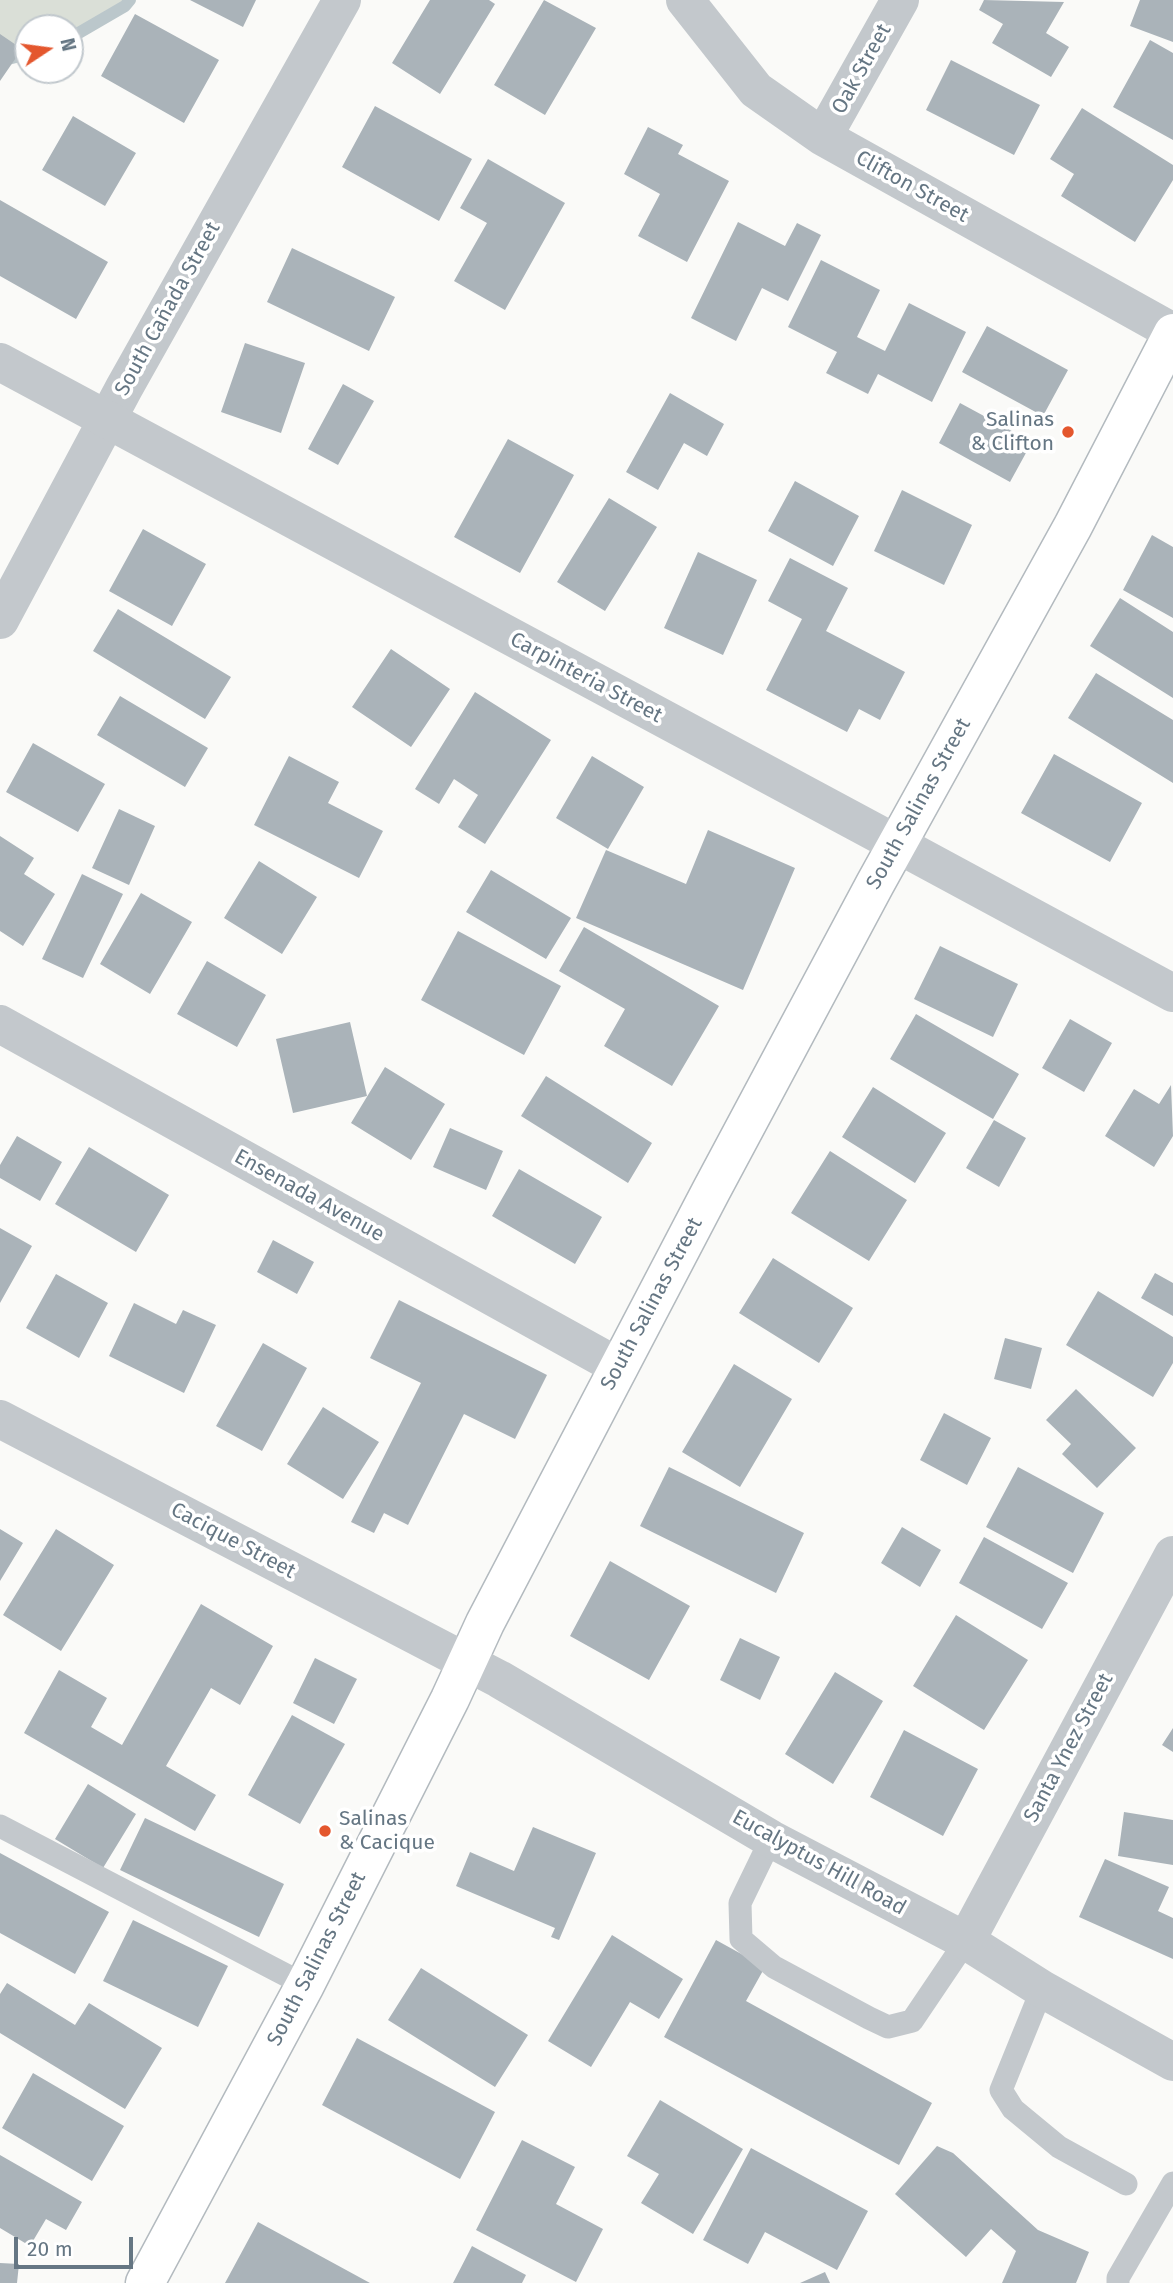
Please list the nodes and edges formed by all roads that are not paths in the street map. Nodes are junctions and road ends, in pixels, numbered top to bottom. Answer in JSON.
{"nodes":[{"id":1,"x":342,"y":0,"type":"edge"},
{"id":2,"x":685,"y":0,"type":"edge"},
{"id":3,"x":900,"y":0,"type":"edge"},
{"id":4,"x":823,"y":137,"type":"junction"},
{"id":5,"x":1173,"y":333,"type":"edge"},
{"id":6,"x":0,"y":362,"type":"edge"},
{"id":7,"x":106,"y":422,"type":"junction"},
{"id":8,"x":0,"y":620,"type":"edge"},
{"id":9,"x":897,"y":844,"type":"junction"},
{"id":10,"x":1173,"y":993,"type":"edge"},
{"id":11,"x":0,"y":1024,"type":"edge"},
{"id":12,"x":619,"y":1367,"type":"junction"},
{"id":13,"x":0,"y":1419,"type":"edge"},
{"id":14,"x":1173,"y":1555,"type":"edge"},
{"id":15,"x":466,"y":1662,"type":"junction"},
{"id":16,"x":0,"y":1826,"type":"edge"},
{"id":17,"x":771,"y":1839,"type":"junction"},
{"id":18,"x":966,"y":1941,"type":"junction"},
{"id":19,"x":305,"y":1985,"type":"junction"},
{"id":20,"x":1042,"y":1989,"type":"junction"},
{"id":21,"x":1173,"y":2062,"type":"edge"},
{"id":22,"x":1173,"y":2183,"type":"edge"},
{"id":23,"x":1126,"y":2184,"type":"dead end"},
{"id":24,"x":145,"y":2283,"type":"edge"},
{"id":25,"x":1118,"y":2283,"type":"edge"}],
"edges":[{"from":1,"to":7,"type":"street","name":"South Cañada Street"},
{"from":2,"to":4,"type":"street","name":"Clifton Street"},
{"from":3,"to":4,"type":"street","name":"Oak Street"},
{"from":4,"to":5,"type":"street","name":"Clifton Street"},
{"from":5,"to":9,"type":"main road","name":"South Salinas Street"},
{"from":6,"to":7,"type":"street","name":"Carpinteria Street"},
{"from":7,"to":8,"type":"street","name":"South Cañada Street"},
{"from":7,"to":9,"type":"street","name":"Carpinteria Street"},
{"from":9,"to":10,"type":"street","name":"Carpinteria Street"},
{"from":9,"to":12,"type":"main road","name":"South Salinas Street"},
{"from":11,"to":12,"type":"street","name":"Ensenada Avenue"},
{"from":12,"to":15,"type":"main road","name":"South Salinas Street"},
{"from":13,"to":15,"type":"street","name":"Cacique Street"},
{"from":14,"to":18,"type":"street","name":"Santa Ynez Street"},
{"from":15,"to":17,"type":"street","name":"Eucalyptus Hill Road"},
{"from":15,"to":19,"type":"main road","name":"South Salinas Street"},
{"from":16,"to":19,"type":"lane"},
{"from":17,"to":18,"type":"street","name":"Eucalyptus Hill Road"},
{"from":17,"to":18,"type":"lane"},
{"from":18,"to":20,"type":"street","name":"Eucalyptus Hill Road"},
{"from":19,"to":24,"type":"main road","name":"South Salinas Street"},
{"from":20,"to":21,"type":"street","name":"Eucalyptus Hill Road"},
{"from":20,"to":23,"type":"lane"},
{"from":22,"to":25,"type":"lane"}]}
